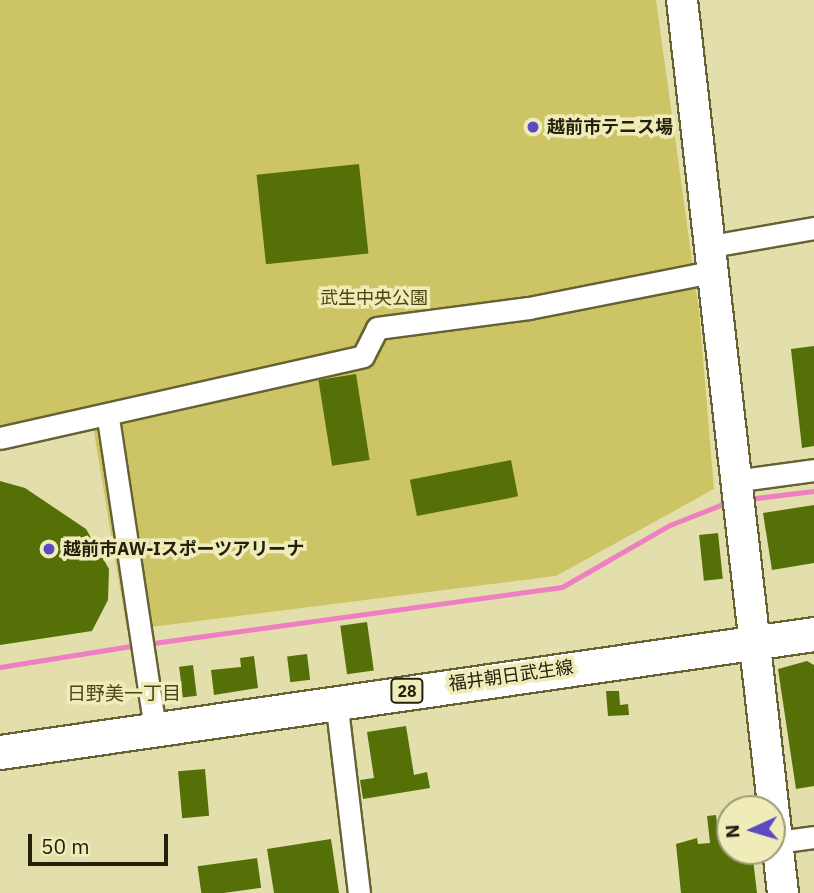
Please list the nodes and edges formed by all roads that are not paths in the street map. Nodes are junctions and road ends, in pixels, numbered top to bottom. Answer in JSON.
{"nodes":[{"id":1,"x":682,"y":0,"type":"edge"},
{"id":2,"x":814,"y":228,"type":"edge"},
{"id":3,"x":711,"y":259,"type":"junction"},
{"id":4,"x":108,"y":418,"type":"junction"},
{"id":5,"x":0,"y":438,"type":"edge"},
{"id":6,"x":814,"y":470,"type":"edge"},
{"id":7,"x":734,"y":481,"type":"junction"},
{"id":8,"x":814,"y":634,"type":"edge"},
{"id":9,"x":755,"y":643,"type":"junction"},
{"id":10,"x":336,"y":700,"type":"junction"},
{"id":11,"x":155,"y":727,"type":"junction"},
{"id":12,"x":0,"y":751,"type":"edge"},
{"id":13,"x":773,"y":795,"type":"edge"},
{"id":14,"x":814,"y":837,"type":"edge"},
{"id":15,"x":786,"y":841,"type":"edge"},
{"id":16,"x":780,"y":865,"type":"edge"},
{"id":17,"x":359,"y":893,"type":"edge"},
{"id":18,"x":783,"y":893,"type":"edge"}],
"edges":[{"from":1,"to":3,"type":"street"},
{"from":2,"to":3,"type":"street"},
{"from":3,"to":4,"type":"street"},
{"from":3,"to":7,"type":"street"},
{"from":4,"to":5,"type":"street"},
{"from":4,"to":11,"type":"street"},
{"from":6,"to":7,"type":"street"},
{"from":7,"to":9,"type":"street"},
{"from":8,"to":9,"type":"main road","name":"福井朝日武生線","number":"28"},
{"from":9,"to":10,"type":"main road","name":"福井朝日武生線","number":"28"},
{"from":9,"to":13,"type":"street"},
{"from":10,"to":11,"type":"main road","name":"福井朝日武生線","number":"28"},
{"from":10,"to":17,"type":"street"},
{"from":11,"to":12,"type":"main road","name":"福井朝日武生線","number":"28"},
{"from":14,"to":15,"type":"street"},
{"from":16,"to":18,"type":"street"}]}
